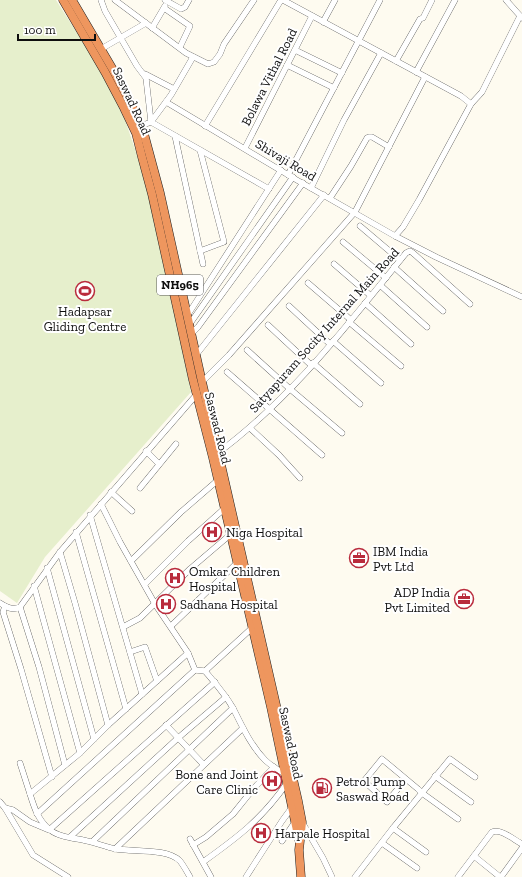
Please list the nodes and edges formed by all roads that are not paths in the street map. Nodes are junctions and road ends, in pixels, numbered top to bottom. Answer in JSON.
{"nodes":[{"id":1,"x":63,"y":0,"type":"edge"},
{"id":2,"x":72,"y":0,"type":"edge"},
{"id":3,"x":101,"y":0,"type":"edge"},
{"id":4,"x":116,"y":0,"type":"edge"},
{"id":5,"x":189,"y":0,"type":"edge"},
{"id":6,"x":254,"y":0,"type":"edge"},
{"id":7,"x":282,"y":0,"type":"edge"},
{"id":8,"x":335,"y":0,"type":"edge"},
{"id":9,"x":372,"y":0,"type":"edge"},
{"id":10,"x":432,"y":0,"type":"edge"},
{"id":11,"x":455,"y":0,"type":"edge"},
{"id":12,"x":506,"y":0,"type":"edge"},
{"id":13,"x":166,"y":1,"type":"edge"},
{"id":14,"x":379,"y":2,"type":"edge"},
{"id":15,"x":164,"y":8,"type":"junction"},
{"id":16,"x":312,"y":16,"type":"junction"},
{"id":17,"x":521,"y":17,"type":"edge"},
{"id":18,"x":323,"y":22,"type":"junction"},
{"id":19,"x":146,"y":23,"type":"junction"},
{"id":20,"x":152,"y":28,"type":"junction"},
{"id":21,"x":121,"y":37,"type":"junction"},
{"id":22,"x":359,"y":41,"type":"junction"},
{"id":23,"x":180,"y":47,"type":"junction"},
{"id":24,"x":101,"y":49,"type":"junction"},
{"id":25,"x":295,"y":50,"type":"junction"},
{"id":26,"x":381,"y":53,"type":"junction"},
{"id":27,"x":193,"y":57,"type":"junction"},
{"id":28,"x":396,"y":62,"type":"junction"},
{"id":29,"x":287,"y":65,"type":"junction"},
{"id":30,"x":416,"y":72,"type":"junction"},
{"id":31,"x":342,"y":73,"type":"junction"},
{"id":32,"x":143,"y":74,"type":"junction"},
{"id":33,"x":425,"y":77,"type":"junction"},
{"id":34,"x":174,"y":88,"type":"junction"},
{"id":35,"x":334,"y":88,"type":"junction"},
{"id":36,"x":166,"y":102,"type":"junction"},
{"id":37,"x":471,"y":104,"type":"junction"},
{"id":38,"x":151,"y":122,"type":"junction"},
{"id":39,"x":205,"y":126,"type":"junction"},
{"id":40,"x":137,"y":127,"type":"junction"},
{"id":41,"x":175,"y":136,"type":"junction"},
{"id":42,"x":389,"y":147,"type":"junction"},
{"id":43,"x":245,"y":148,"type":"junction"},
{"id":44,"x":200,"y":150,"type":"junction"},
{"id":45,"x":281,"y":170,"type":"junction"},
{"id":46,"x":291,"y":176,"type":"junction"},
{"id":47,"x":303,"y":183,"type":"junction"},
{"id":48,"x":310,"y":188,"type":"junction"},
{"id":49,"x":269,"y":189,"type":"junction"},
{"id":50,"x":324,"y":195,"type":"junction"},
{"id":51,"x":330,"y":198,"type":"junction"},
{"id":52,"x":355,"y":212,"type":"junction"},
{"id":53,"x":360,"y":226,"type":"dead end"},
{"id":54,"x":395,"y":236,"type":"junction"},
{"id":55,"x":343,"y":242,"type":"dead end"},
{"id":56,"x":200,"y":251,"type":"junction"},
{"id":57,"x":400,"y":260,"type":"junction"},
{"id":58,"x":203,"y":264,"type":"dead end"},
{"id":59,"x":334,"y":264,"type":"dead end"},
{"id":60,"x":394,"y":267,"type":"junction"},
{"id":61,"x":386,"y":278,"type":"junction"},
{"id":62,"x":308,"y":283,"type":"dead end"},
{"id":63,"x":380,"y":285,"type":"junction"},
{"id":64,"x":371,"y":296,"type":"junction"},
{"id":65,"x":522,"y":297,"type":"edge"},
{"id":66,"x":365,"y":304,"type":"junction"},
{"id":67,"x":470,"y":304,"type":"dead end"},
{"id":68,"x":289,"y":306,"type":"dead end"},
{"id":69,"x":443,"y":311,"type":"dead end"},
{"id":70,"x":187,"y":316,"type":"junction"},
{"id":71,"x":350,"y":321,"type":"junction"},
{"id":72,"x":189,"y":325,"type":"junction"},
{"id":73,"x":268,"y":325,"type":"dead end"},
{"id":74,"x":427,"y":327,"type":"dead end"},
{"id":75,"x":191,"y":334,"type":"junction"},
{"id":76,"x":331,"y":343,"type":"junction"},
{"id":77,"x":411,"y":344,"type":"dead end"},
{"id":78,"x":247,"y":350,"type":"dead end"},
{"id":79,"x":196,"y":355,"type":"junction"},
{"id":80,"x":312,"y":364,"type":"junction"},
{"id":81,"x":401,"y":366,"type":"dead end"},
{"id":82,"x":227,"y":372,"type":"dead end"},
{"id":83,"x":202,"y":382,"type":"junction"},
{"id":84,"x":381,"y":383,"type":"dead end"},
{"id":85,"x":290,"y":389,"type":"junction"},
{"id":86,"x":197,"y":394,"type":"junction"},
{"id":87,"x":360,"y":404,"type":"dead end"},
{"id":88,"x":271,"y":409,"type":"junction"},
{"id":89,"x":250,"y":428,"type":"junction"},
{"id":90,"x":342,"y":433,"type":"dead end"},
{"id":91,"x":176,"y":444,"type":"dead end"},
{"id":92,"x":146,"y":451,"type":"junction"},
{"id":93,"x":218,"y":453,"type":"junction"},
{"id":94,"x":322,"y":455,"type":"dead end"},
{"id":95,"x":159,"y":464,"type":"junction"},
{"id":96,"x":300,"y":478,"type":"dead end"},
{"id":97,"x":218,"y":480,"type":"junction"},
{"id":98,"x":140,"y":488,"type":"dead end"},
{"id":99,"x":111,"y":492,"type":"junction"},
{"id":100,"x":101,"y":504,"type":"junction"},
{"id":101,"x":225,"y":508,"type":"junction"},
{"id":102,"x":132,"y":510,"type":"dead end"},
{"id":103,"x":90,"y":516,"type":"junction"},
{"id":104,"x":76,"y":532,"type":"junction"},
{"id":105,"x":230,"y":534,"type":"junction"},
{"id":106,"x":60,"y":552,"type":"junction"},
{"id":107,"x":131,"y":561,"type":"junction"},
{"id":108,"x":237,"y":563,"type":"junction"},
{"id":109,"x":47,"y":568,"type":"junction"},
{"id":110,"x":144,"y":584,"type":"junction"},
{"id":111,"x":34,"y":586,"type":"junction"},
{"id":112,"x":155,"y":604,"type":"junction"},
{"id":113,"x":2,"y":605,"type":"edge"},
{"id":114,"x":20,"y":607,"type":"junction"},
{"id":115,"x":171,"y":626,"type":"junction"},
{"id":116,"x":122,"y":627,"type":"junction"},
{"id":117,"x":252,"y":628,"type":"junction"},
{"id":118,"x":130,"y":652,"type":"junction"},
{"id":119,"x":188,"y":653,"type":"junction"},
{"id":120,"x":195,"y":670,"type":"junction"},
{"id":121,"x":205,"y":671,"type":"junction"},
{"id":122,"x":157,"y":681,"type":"junction"},
{"id":123,"x":215,"y":682,"type":"junction"},
{"id":124,"x":142,"y":694,"type":"junction"},
{"id":125,"x":226,"y":697,"type":"junction"},
{"id":126,"x":233,"y":708,"type":"junction"},
{"id":127,"x":126,"y":709,"type":"junction"},
{"id":128,"x":108,"y":724,"type":"junction"},
{"id":129,"x":166,"y":725,"type":"junction"},
{"id":130,"x":243,"y":728,"type":"junction"},
{"id":131,"x":178,"y":738,"type":"junction"},
{"id":132,"x":94,"y":739,"type":"junction"},
{"id":133,"x":189,"y":750,"type":"junction"},
{"id":134,"x":80,"y":753,"type":"junction"},
{"id":135,"x":20,"y":764,"type":"dead end"},
{"id":136,"x":203,"y":764,"type":"junction"},
{"id":137,"x":65,"y":765,"type":"junction"},
{"id":138,"x":274,"y":767,"type":"junction"},
{"id":139,"x":435,"y":776,"type":"junction"},
{"id":140,"x":52,"y":777,"type":"junction"},
{"id":141,"x":475,"y":777,"type":"dead end"},
{"id":142,"x":286,"y":779,"type":"junction"},
{"id":143,"x":406,"y":779,"type":"junction"},
{"id":144,"x":422,"y":793,"type":"junction"},
{"id":145,"x":30,"y":794,"type":"junction"},
{"id":146,"x":298,"y":801,"type":"junction"},
{"id":147,"x":0,"y":802,"type":"edge"},
{"id":148,"x":471,"y":802,"type":"dead end"},
{"id":149,"x":292,"y":807,"type":"junction"},
{"id":150,"x":5,"y":808,"type":"junction"},
{"id":151,"x":37,"y":814,"type":"junction"},
{"id":152,"x":458,"y":819,"type":"dead end"},
{"id":153,"x":299,"y":822,"type":"junction"},
{"id":154,"x":393,"y":828,"type":"junction"},
{"id":155,"x":49,"y":830,"type":"junction"},
{"id":156,"x":70,"y":837,"type":"junction"},
{"id":157,"x":190,"y":839,"type":"dead end"},
{"id":158,"x":93,"y":841,"type":"junction"},
{"id":159,"x":282,"y":841,"type":"dead end"},
{"id":160,"x":382,"y":843,"type":"junction"},
{"id":161,"x":522,"y":844,"type":"edge"},
{"id":162,"x":193,"y":845,"type":"junction"},
{"id":163,"x":115,"y":848,"type":"junction"},
{"id":164,"x":522,"y":848,"type":"edge"},
{"id":165,"x":426,"y":852,"type":"dead end"},
{"id":166,"x":474,"y":856,"type":"junction"},
{"id":167,"x":203,"y":862,"type":"junction"},
{"id":168,"x":417,"y":868,"type":"dead end"},
{"id":169,"x":68,"y":877,"type":"edge"},
{"id":170,"x":190,"y":877,"type":"edge"},
{"id":171,"x":211,"y":877,"type":"edge"},
{"id":172,"x":246,"y":877,"type":"edge"},
{"id":173,"x":301,"y":877,"type":"edge"},
{"id":174,"x":332,"y":877,"type":"edge"},
{"id":175,"x":355,"y":877,"type":"edge"},
{"id":176,"x":458,"y":877,"type":"edge"},
{"id":177,"x":501,"y":877,"type":"edge"}],
"edges":[{"from":1,"to":40,"type":"highway","name":"Saswad Road","number":"NH965"},
{"from":2,"to":24,"type":"highway","name":"Saswad Road","number":"NH965"},
{"from":3,"to":21,"type":"street"},
{"from":4,"to":19,"type":"street"},
{"from":5,"to":13,"type":"street"},
{"from":6,"to":27,"type":"street"},
{"from":7,"to":16,"type":"street"},
{"from":7,"to":39,"type":"street"},
{"from":8,"to":18,"type":"street"},
{"from":9,"to":14,"type":"street"},
{"from":10,"to":28,"type":"street"},
{"from":11,"to":30,"type":"street"},
{"from":12,"to":17,"type":"street"},
{"from":13,"to":15,"type":"street"},
{"from":14,"to":22,"type":"street"},
{"from":15,"to":20,"type":"street"},
{"from":15,"to":23,"type":"street"},
{"from":16,"to":18,"type":"street"},
{"from":16,"to":25,"type":"street","name":"Bolawa Vithal Road"},
{"from":17,"to":37,"type":"street"},
{"from":18,"to":22,"type":"street"},
{"from":19,"to":20,"type":"street"},
{"from":19,"to":21,"type":"street"},
{"from":20,"to":23,"type":"street"},
{"from":21,"to":24,"type":"street"},
{"from":21,"to":32,"type":"street"},
{"from":22,"to":26,"type":"street"},
{"from":22,"to":31,"type":"street"},
{"from":23,"to":27,"type":"street"},
{"from":24,"to":40,"type":"highway","name":"Saswad Road","number":"NH965"},
{"from":25,"to":29,"type":"street","name":"Bolawa Vithal Road"},
{"from":25,"to":31,"type":"street"},
{"from":26,"to":28,"type":"street"},
{"from":26,"to":48,"type":"street"},
{"from":27,"to":34,"type":"street"},
{"from":28,"to":30,"type":"street"},
{"from":29,"to":35,"type":"street"},
{"from":29,"to":43,"type":"street","name":"Bolawa Vithal Road"},
{"from":30,"to":33,"type":"street"},
{"from":31,"to":35,"type":"street"},
{"from":32,"to":34,"type":"street"},
{"from":32,"to":38,"type":"street"},
{"from":33,"to":37,"type":"street"},
{"from":33,"to":42,"type":"street"},
{"from":34,"to":36,"type":"street"},
{"from":35,"to":46,"type":"street"},
{"from":36,"to":38,"type":"street"},
{"from":36,"to":39,"type":"street","name":"Shivaji Road"},
{"from":37,"to":54,"type":"street"},
{"from":38,"to":40,"type":"street"},
{"from":38,"to":41,"type":"street"},
{"from":39,"to":43,"type":"street","name":"Shivaji Road"},
{"from":40,"to":70,"type":"highway","name":"Saswad Road","number":"NH965"},
{"from":40,"to":86,"type":"highway","name":"Saswad Road","number":"NH965"},
{"from":41,"to":44,"type":"street"},
{"from":41,"to":56,"type":"street"},
{"from":42,"to":51,"type":"street"},
{"from":42,"to":52,"type":"street"},
{"from":43,"to":45,"type":"street","name":"Shivaji Road"},
{"from":44,"to":49,"type":"street"},
{"from":44,"to":56,"type":"street"},
{"from":45,"to":46,"type":"street","name":"Shivaji Road"},
{"from":45,"to":49,"type":"street"},
{"from":46,"to":47,"type":"street","name":"Shivaji Road"},
{"from":46,"to":72,"type":"street"},
{"from":47,"to":48,"type":"street","name":"Shivaji Road"},
{"from":47,"to":75,"type":"street"},
{"from":48,"to":50,"type":"street","name":"Shivaji Road"},
{"from":49,"to":70,"type":"street"},
{"from":50,"to":51,"type":"street","name":"Shivaji Road"},
{"from":50,"to":79,"type":"street"},
{"from":51,"to":52,"type":"street","name":"Shivaji Road"},
{"from":52,"to":54,"type":"street","name":"Shivaji Road"},
{"from":52,"to":83,"type":"street"},
{"from":53,"to":57,"type":"street"},
{"from":54,"to":65,"type":"street","name":"Shivaji Road"},
{"from":55,"to":61,"type":"street"},
{"from":56,"to":58,"type":"street"},
{"from":57,"to":60,"type":"street","name":"Satyapuram Socity Internal Main Road"},
{"from":57,"to":67,"type":"street","name":"Satyapuram Socity Internal Main Road"},
{"from":59,"to":64,"type":"street"},
{"from":60,"to":61,"type":"street","name":"Satyapuram Socity Internal Main Road"},
{"from":60,"to":69,"type":"street"},
{"from":61,"to":63,"type":"street","name":"Satyapuram Socity Internal Main Road"},
{"from":62,"to":71,"type":"street"},
{"from":63,"to":64,"type":"street","name":"Satyapuram Socity Internal Main Road"},
{"from":63,"to":74,"type":"street"},
{"from":64,"to":66,"type":"street","name":"Satyapuram Socity Internal Main Road"},
{"from":66,"to":71,"type":"street","name":"Satyapuram Socity Internal Main Road"},
{"from":66,"to":77,"type":"street"},
{"from":68,"to":76,"type":"street"},
{"from":70,"to":72,"type":"highway","name":"Saswad Road","number":"NH965"},
{"from":71,"to":76,"type":"street","name":"Satyapuram Socity Internal Main Road"},
{"from":71,"to":81,"type":"street"},
{"from":72,"to":75,"type":"highway","name":"Saswad Road","number":"NH965"},
{"from":73,"to":80,"type":"street"},
{"from":75,"to":79,"type":"highway","name":"Saswad Road","number":"NH965"},
{"from":76,"to":80,"type":"street","name":"Satyapuram Socity Internal Main Road"},
{"from":76,"to":84,"type":"street"},
{"from":78,"to":85,"type":"street"},
{"from":79,"to":83,"type":"highway","name":"Saswad Road","number":"NH965"},
{"from":80,"to":85,"type":"street","name":"Satyapuram Socity Internal Main Road"},
{"from":80,"to":87,"type":"street"},
{"from":82,"to":88,"type":"street"},
{"from":83,"to":93,"type":"highway","name":"Saswad Road","number":"NH965"},
{"from":85,"to":88,"type":"street","name":"Satyapuram Socity Internal Main Road"},
{"from":85,"to":90,"type":"street"},
{"from":86,"to":92,"type":"street"},
{"from":86,"to":97,"type":"highway","name":"Saswad Road","number":"NH965"},
{"from":88,"to":89,"type":"street","name":"Satyapuram Socity Internal Main Road"},
{"from":88,"to":94,"type":"street"},
{"from":89,"to":93,"type":"street","name":"Satyapuram Socity Internal Main Road"},
{"from":89,"to":96,"type":"street"},
{"from":91,"to":95,"type":"street"},
{"from":92,"to":95,"type":"street"},
{"from":92,"to":99,"type":"street"},
{"from":93,"to":146,"type":"highway","name":"Saswad Road","number":"NH965"},
{"from":95,"to":98,"type":"street"},
{"from":97,"to":101,"type":"highway","name":"Saswad Road","number":"NH965"},
{"from":97,"to":107,"type":"street"},
{"from":99,"to":100,"type":"street"},
{"from":99,"to":102,"type":"street"},
{"from":100,"to":103,"type":"street"},
{"from":100,"to":107,"type":"street"},
{"from":101,"to":105,"type":"highway","name":"Saswad Road","number":"NH965"},
{"from":101,"to":110,"type":"street"},
{"from":103,"to":104,"type":"street"},
{"from":103,"to":116,"type":"street"},
{"from":104,"to":106,"type":"street"},
{"from":104,"to":127,"type":"street"},
{"from":105,"to":108,"type":"highway","name":"Saswad Road","number":"NH965"},
{"from":105,"to":112,"type":"street"},
{"from":106,"to":109,"type":"street"},
{"from":106,"to":128,"type":"street"},
{"from":107,"to":110,"type":"street"},
{"from":108,"to":115,"type":"street"},
{"from":108,"to":117,"type":"highway","name":"Saswad Road","number":"NH965"},
{"from":109,"to":111,"type":"street"},
{"from":109,"to":132,"type":"street"},
{"from":110,"to":112,"type":"street"},
{"from":111,"to":114,"type":"street"},
{"from":111,"to":134,"type":"street"},
{"from":112,"to":115,"type":"street"},
{"from":112,"to":116,"type":"street"},
{"from":113,"to":114,"type":"street"},
{"from":113,"to":140,"type":"street"},
{"from":114,"to":137,"type":"street"},
{"from":115,"to":119,"type":"street"},
{"from":116,"to":118,"type":"street"},
{"from":117,"to":121,"type":"street"},
{"from":117,"to":142,"type":"highway","name":"Saswad Road","number":"NH965"},
{"from":118,"to":122,"type":"street"},
{"from":118,"to":124,"type":"street"},
{"from":119,"to":120,"type":"street"},
{"from":119,"to":122,"type":"street"},
{"from":120,"to":121,"type":"street"},
{"from":120,"to":151,"type":"street"},
{"from":121,"to":123,"type":"street"},
{"from":122,"to":124,"type":"street"},
{"from":123,"to":125,"type":"street"},
{"from":123,"to":129,"type":"street"},
{"from":124,"to":127,"type":"street"},
{"from":125,"to":126,"type":"street"},
{"from":125,"to":131,"type":"street"},
{"from":126,"to":130,"type":"street"},
{"from":126,"to":133,"type":"street"},
{"from":127,"to":128,"type":"street"},
{"from":128,"to":132,"type":"street"},
{"from":129,"to":131,"type":"street"},
{"from":129,"to":155,"type":"street"},
{"from":130,"to":136,"type":"street"},
{"from":130,"to":138,"type":"street"},
{"from":131,"to":133,"type":"street"},
{"from":131,"to":156,"type":"street"},
{"from":132,"to":134,"type":"street"},
{"from":133,"to":136,"type":"street"},
{"from":133,"to":158,"type":"street"},
{"from":134,"to":137,"type":"street"},
{"from":135,"to":145,"type":"street"},
{"from":136,"to":163,"type":"street"},
{"from":137,"to":140,"type":"street"},
{"from":138,"to":142,"type":"street"},
{"from":138,"to":162,"type":"street"},
{"from":139,"to":141,"type":"street"},
{"from":139,"to":144,"type":"street"},
{"from":139,"to":148,"type":"street"},
{"from":140,"to":145,"type":"street"},
{"from":142,"to":149,"type":"highway","name":"Saswad Road","number":"NH965"},
{"from":142,"to":167,"type":"street"},
{"from":143,"to":143,"type":"street"},
{"from":143,"to":144,"type":"street"},
{"from":144,"to":152,"type":"street"},
{"from":144,"to":154,"type":"street"},
{"from":145,"to":151,"type":"street"},
{"from":146,"to":149,"type":"street"},
{"from":146,"to":153,"type":"highway","name":"Saswad Road"},
{"from":147,"to":150,"type":"street"},
{"from":149,"to":153,"type":"highway","name":"Saswad Road","number":"NH965"},
{"from":149,"to":172,"type":"street"},
{"from":150,"to":155,"type":"street"},
{"from":150,"to":169,"type":"street"},
{"from":151,"to":155,"type":"street"},
{"from":153,"to":159,"type":"street"},
{"from":153,"to":173,"type":"highway","name":"Saswad Road","number":"NH965"},
{"from":153,"to":174,"type":"street"},
{"from":154,"to":160,"type":"street"},
{"from":154,"to":165,"type":"street"},
{"from":155,"to":156,"type":"street"},
{"from":156,"to":158,"type":"street"},
{"from":157,"to":162,"type":"street"},
{"from":158,"to":163,"type":"street"},
{"from":160,"to":168,"type":"street"},
{"from":160,"to":175,"type":"street"},
{"from":161,"to":166,"type":"street"},
{"from":162,"to":167,"type":"street"},
{"from":163,"to":170,"type":"street"},
{"from":164,"to":177,"type":"street"},
{"from":166,"to":176,"type":"street"},
{"from":166,"to":177,"type":"street"},
{"from":167,"to":171,"type":"street"}]}
